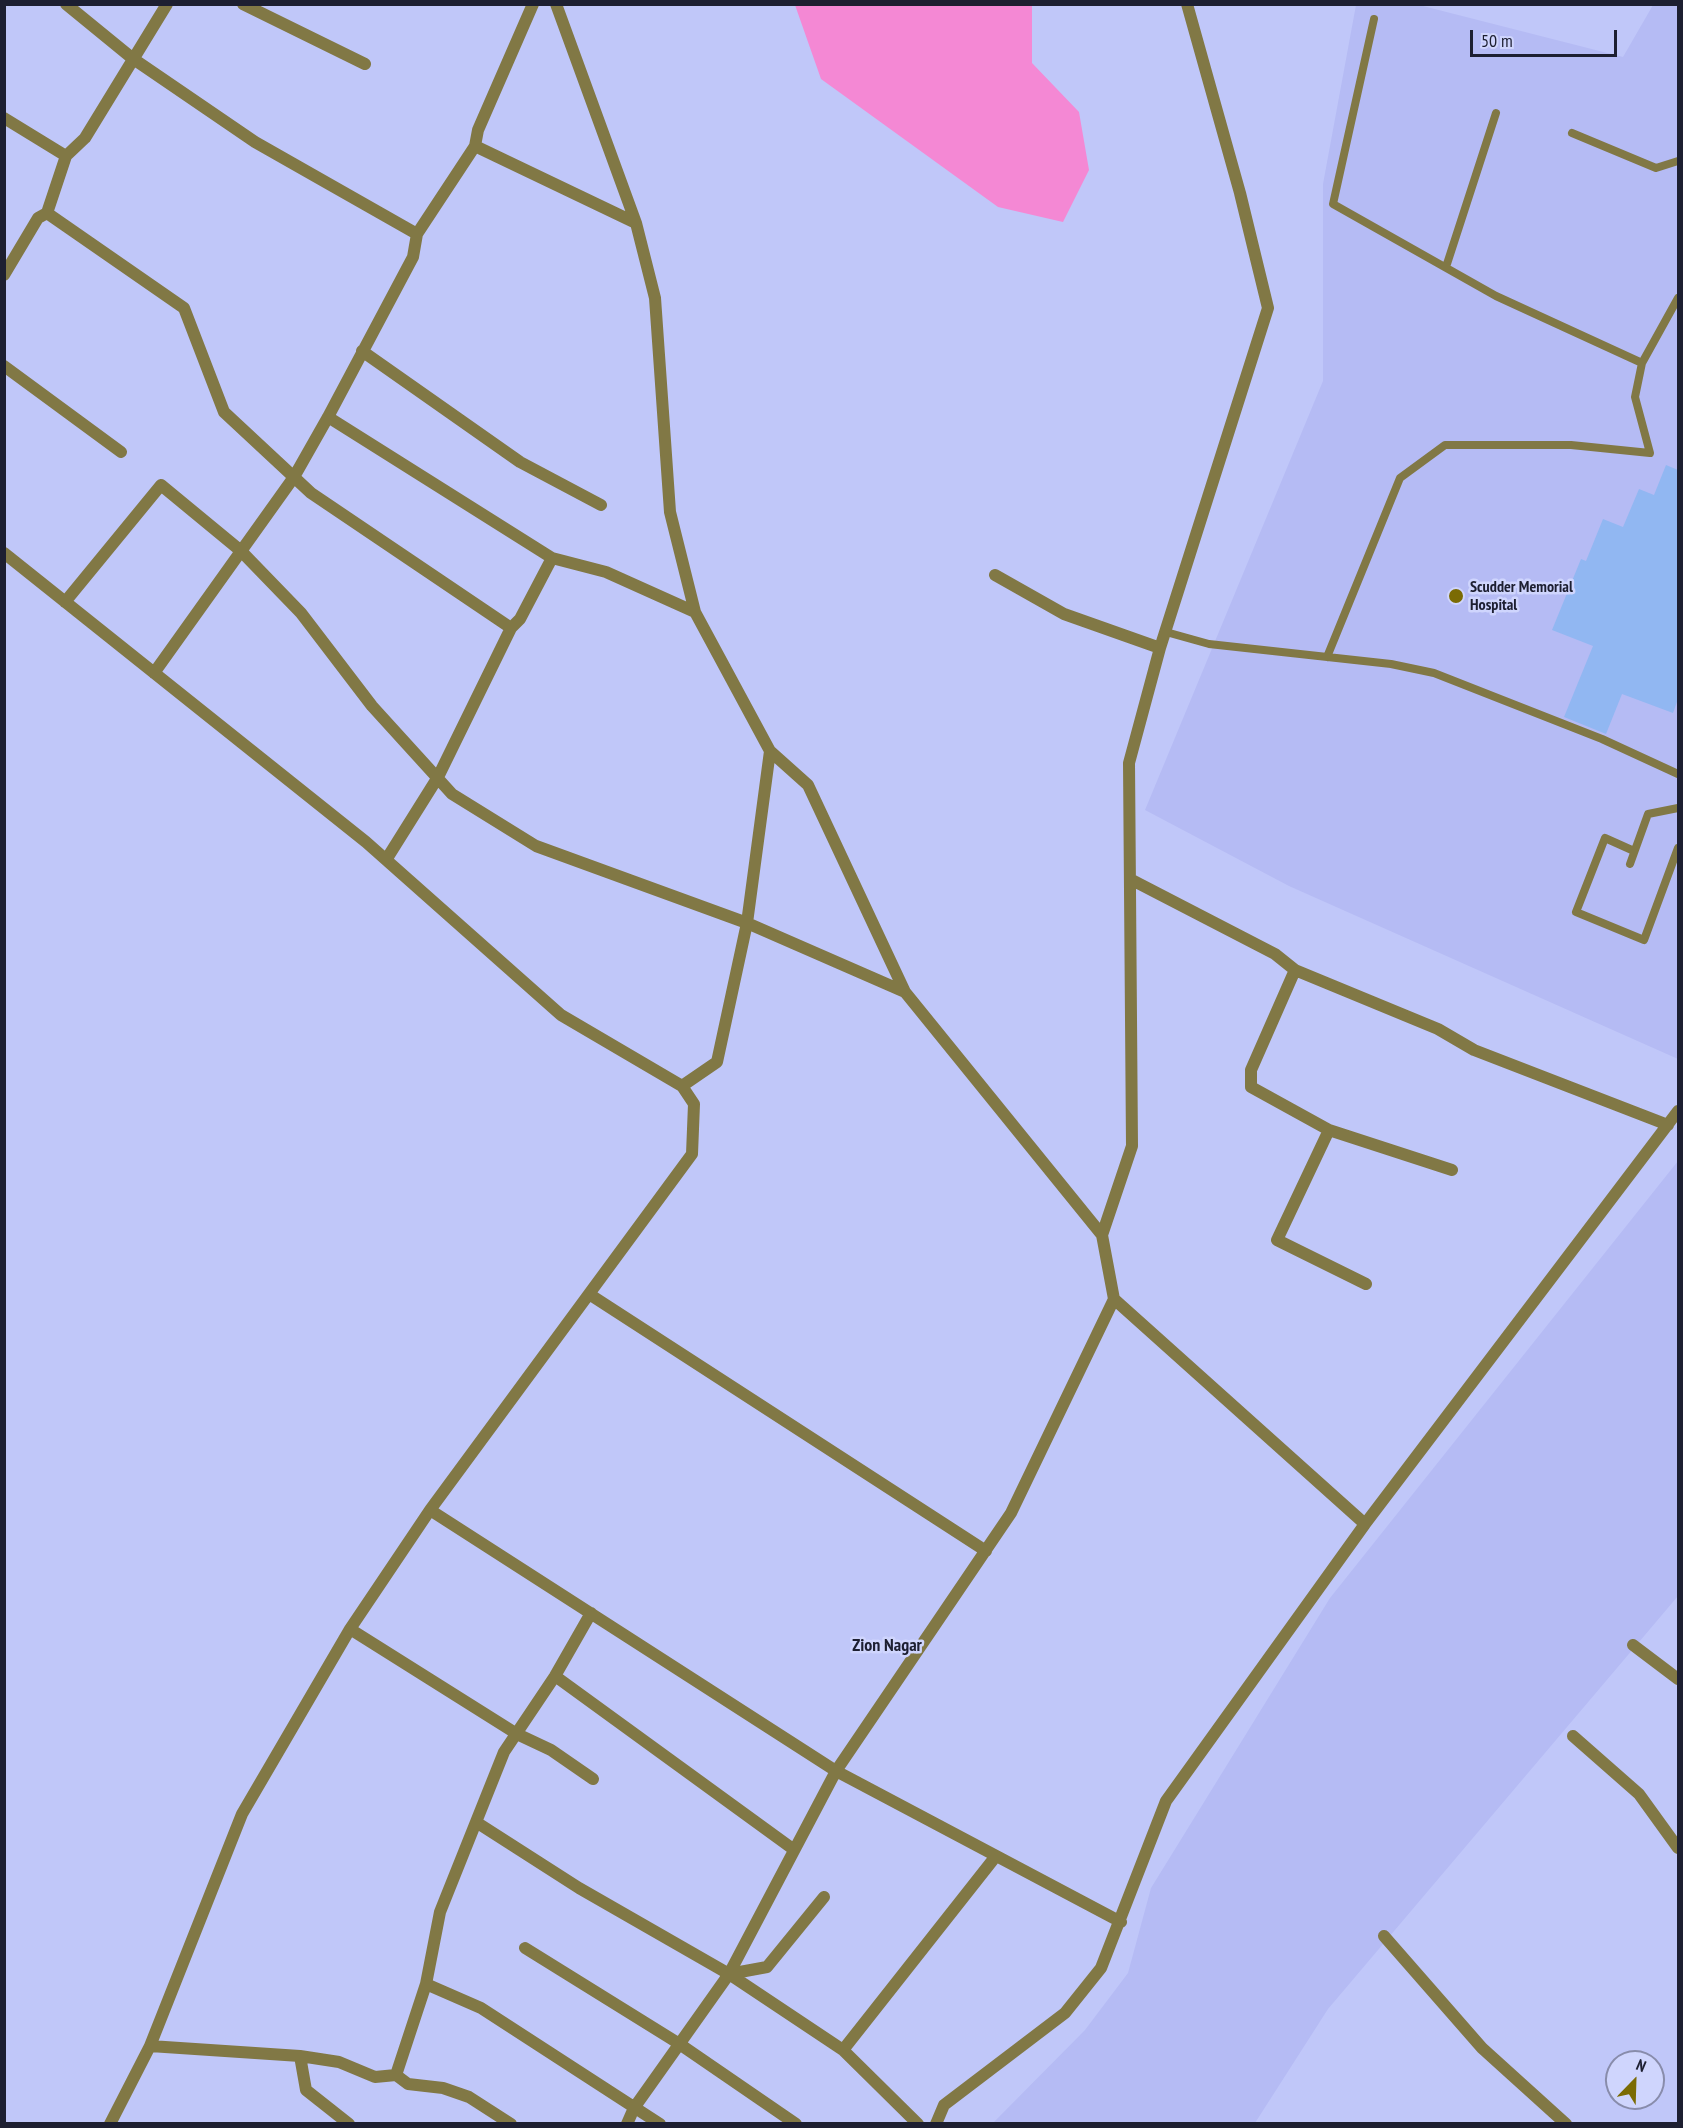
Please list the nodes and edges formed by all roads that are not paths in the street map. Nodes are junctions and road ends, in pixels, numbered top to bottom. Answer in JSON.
{"nodes":[{"id":1,"x":66,"y":4,"type":"edge"},
{"id":2,"x":167,"y":4,"type":"edge"},
{"id":3,"x":243,"y":4,"type":"edge"},
{"id":4,"x":533,"y":4,"type":"edge"},
{"id":5,"x":556,"y":4,"type":"edge"},
{"id":6,"x":1187,"y":4,"type":"edge"},
{"id":7,"x":1374,"y":19,"type":"dead end"},
{"id":8,"x":132,"y":58,"type":"junction"},
{"id":9,"x":365,"y":64,"type":"dead end"},
{"id":10,"x":1496,"y":113,"type":"dead end"},
{"id":11,"x":4,"y":118,"type":"edge"},
{"id":12,"x":1572,"y":133,"type":"dead end"},
{"id":13,"x":475,"y":146,"type":"junction"},
{"id":14,"x":66,"y":156,"type":"junction"},
{"id":15,"x":1678,"y":161,"type":"edge"},
{"id":16,"x":47,"y":213,"type":"junction"},
{"id":17,"x":636,"y":223,"type":"junction"},
{"id":18,"x":417,"y":234,"type":"junction"},
{"id":19,"x":1446,"y":267,"type":"junction"},
{"id":20,"x":4,"y":275,"type":"edge"},
{"id":21,"x":1678,"y":298,"type":"edge"},
{"id":22,"x":362,"y":351,"type":"junction"},
{"id":23,"x":1642,"y":363,"type":"junction"},
{"id":24,"x":4,"y":366,"type":"edge"},
{"id":25,"x":328,"y":417,"type":"junction"},
{"id":26,"x":121,"y":452,"type":"dead end"},
{"id":27,"x":294,"y":477,"type":"junction"},
{"id":28,"x":601,"y":505,"type":"dead end"},
{"id":29,"x":242,"y":551,"type":"junction"},
{"id":30,"x":4,"y":553,"type":"edge"},
{"id":31,"x":552,"y":558,"type":"junction"},
{"id":32,"x":995,"y":575,"type":"dead end"},
{"id":33,"x":65,"y":602,"type":"junction"},
{"id":34,"x":695,"y":612,"type":"junction"},
{"id":35,"x":511,"y":628,"type":"junction"},
{"id":36,"x":1166,"y":632,"type":"junction"},
{"id":37,"x":1160,"y":648,"type":"junction"},
{"id":38,"x":1327,"y":657,"type":"junction"},
{"id":39,"x":154,"y":673,"type":"junction"},
{"id":40,"x":770,"y":751,"type":"junction"},
{"id":41,"x":1678,"y":774,"type":"edge"},
{"id":42,"x":438,"y":777,"type":"junction"},
{"id":43,"x":1678,"y":808,"type":"edge"},
{"id":44,"x":1678,"y":848,"type":"edge"},
{"id":45,"x":1634,"y":851,"type":"junction"},
{"id":46,"x":386,"y":860,"type":"junction"},
{"id":47,"x":1629,"y":864,"type":"dead end"},
{"id":48,"x":1130,"y":879,"type":"junction"},
{"id":49,"x":747,"y":923,"type":"junction"},
{"id":50,"x":1294,"y":970,"type":"junction"},
{"id":51,"x":905,"y":992,"type":"junction"},
{"id":52,"x":682,"y":1086,"type":"junction"},
{"id":53,"x":1678,"y":1111,"type":"edge"},
{"id":54,"x":1668,"y":1125,"type":"junction"},
{"id":55,"x":1329,"y":1130,"type":"junction"},
{"id":56,"x":1452,"y":1170,"type":"dead end"},
{"id":57,"x":1102,"y":1235,"type":"junction"},
{"id":58,"x":1366,"y":1284,"type":"dead end"},
{"id":59,"x":589,"y":1294,"type":"junction"},
{"id":60,"x":1114,"y":1299,"type":"junction"},
{"id":61,"x":430,"y":1510,"type":"junction"},
{"id":62,"x":1365,"y":1524,"type":"junction"},
{"id":63,"x":986,"y":1551,"type":"junction"},
{"id":64,"x":591,"y":1613,"type":"junction"},
{"id":65,"x":350,"y":1629,"type":"junction"},
{"id":66,"x":1633,"y":1645,"type":"dead end"},
{"id":67,"x":555,"y":1676,"type":"junction"},
{"id":68,"x":1678,"y":1679,"type":"edge"},
{"id":69,"x":517,"y":1734,"type":"junction"},
{"id":70,"x":1573,"y":1736,"type":"dead end"},
{"id":71,"x":836,"y":1770,"type":"junction"},
{"id":72,"x":593,"y":1779,"type":"dead end"},
{"id":73,"x":476,"y":1822,"type":"junction"},
{"id":74,"x":1678,"y":1848,"type":"edge"},
{"id":75,"x":793,"y":1849,"type":"junction"},
{"id":76,"x":996,"y":1856,"type":"junction"},
{"id":77,"x":825,"y":1897,"type":"dead end"},
{"id":78,"x":1121,"y":1922,"type":"junction"},
{"id":79,"x":1384,"y":1936,"type":"dead end"},
{"id":80,"x":525,"y":1948,"type":"dead end"},
{"id":81,"x":729,"y":1974,"type":"junction"},
{"id":82,"x":426,"y":1984,"type":"junction"},
{"id":83,"x":678,"y":2043,"type":"junction"},
{"id":84,"x":150,"y":2046,"type":"junction"},
{"id":85,"x":843,"y":2050,"type":"junction"},
{"id":86,"x":300,"y":2056,"type":"junction"},
{"id":87,"x":396,"y":2075,"type":"junction"},
{"id":88,"x":634,"y":2108,"type":"junction"},
{"id":89,"x":110,"y":2124,"type":"edge"},
{"id":90,"x":349,"y":2124,"type":"edge"},
{"id":91,"x":511,"y":2124,"type":"edge"},
{"id":92,"x":627,"y":2124,"type":"edge"},
{"id":93,"x":660,"y":2124,"type":"edge"},
{"id":94,"x":796,"y":2124,"type":"edge"},
{"id":95,"x":918,"y":2124,"type":"edge"},
{"id":96,"x":936,"y":2124,"type":"edge"},
{"id":97,"x":1566,"y":2124,"type":"edge"}],
"edges":[{"from":1,"to":8,"type":"street"},
{"from":2,"to":8,"type":"street"},
{"from":3,"to":9,"type":"street"},
{"from":4,"to":13,"type":"street"},
{"from":5,"to":17,"type":"street"},
{"from":6,"to":36,"type":"street"},
{"from":7,"to":19,"type":"lane"},
{"from":8,"to":14,"type":"street"},
{"from":8,"to":18,"type":"street"},
{"from":10,"to":19,"type":"lane"},
{"from":11,"to":14,"type":"street"},
{"from":12,"to":15,"type":"lane"},
{"from":13,"to":17,"type":"street"},
{"from":13,"to":18,"type":"street"},
{"from":14,"to":16,"type":"street"},
{"from":16,"to":20,"type":"street"},
{"from":16,"to":27,"type":"street"},
{"from":17,"to":34,"type":"street"},
{"from":18,"to":22,"type":"street"},
{"from":19,"to":23,"type":"lane"},
{"from":21,"to":23,"type":"lane"},
{"from":22,"to":25,"type":"street"},
{"from":22,"to":28,"type":"street"},
{"from":23,"to":38,"type":"lane"},
{"from":24,"to":26,"type":"street"},
{"from":25,"to":27,"type":"street"},
{"from":25,"to":31,"type":"street"},
{"from":27,"to":29,"type":"street"},
{"from":27,"to":35,"type":"street"},
{"from":29,"to":33,"type":"street"},
{"from":29,"to":39,"type":"street"},
{"from":29,"to":42,"type":"street"},
{"from":30,"to":33,"type":"street"},
{"from":31,"to":34,"type":"street"},
{"from":31,"to":35,"type":"street"},
{"from":32,"to":37,"type":"street"},
{"from":33,"to":39,"type":"street"},
{"from":34,"to":40,"type":"street"},
{"from":35,"to":42,"type":"street"},
{"from":36,"to":37,"type":"street"},
{"from":36,"to":38,"type":"lane"},
{"from":37,"to":48,"type":"street"},
{"from":38,"to":41,"type":"lane"},
{"from":39,"to":46,"type":"street"},
{"from":40,"to":49,"type":"street"},
{"from":40,"to":51,"type":"street"},
{"from":42,"to":46,"type":"street"},
{"from":42,"to":49,"type":"street"},
{"from":43,"to":45,"type":"lane"},
{"from":44,"to":45,"type":"lane"},
{"from":45,"to":47,"type":"lane"},
{"from":46,"to":52,"type":"street"},
{"from":48,"to":50,"type":"street"},
{"from":48,"to":57,"type":"street"},
{"from":49,"to":51,"type":"street"},
{"from":49,"to":52,"type":"street"},
{"from":50,"to":54,"type":"street"},
{"from":50,"to":55,"type":"street"},
{"from":51,"to":57,"type":"street"},
{"from":52,"to":59,"type":"street"},
{"from":53,"to":54,"type":"street"},
{"from":54,"to":62,"type":"street"},
{"from":55,"to":56,"type":"street"},
{"from":55,"to":58,"type":"street"},
{"from":57,"to":60,"type":"street"},
{"from":59,"to":61,"type":"street"},
{"from":59,"to":63,"type":"street"},
{"from":60,"to":62,"type":"street"},
{"from":60,"to":63,"type":"street"},
{"from":61,"to":64,"type":"street"},
{"from":61,"to":65,"type":"street"},
{"from":62,"to":78,"type":"street"},
{"from":63,"to":71,"type":"street"},
{"from":64,"to":67,"type":"street"},
{"from":64,"to":71,"type":"street"},
{"from":65,"to":69,"type":"street"},
{"from":65,"to":84,"type":"street"},
{"from":66,"to":68,"type":"street"},
{"from":67,"to":69,"type":"street"},
{"from":67,"to":75,"type":"street"},
{"from":69,"to":72,"type":"street"},
{"from":69,"to":73,"type":"street"},
{"from":70,"to":74,"type":"street"},
{"from":71,"to":75,"type":"street"},
{"from":71,"to":76,"type":"street"},
{"from":73,"to":81,"type":"street"},
{"from":73,"to":82,"type":"street"},
{"from":75,"to":81,"type":"street"},
{"from":76,"to":78,"type":"street"},
{"from":76,"to":85,"type":"street"},
{"from":77,"to":81,"type":"street"},
{"from":78,"to":96,"type":"street"},
{"from":79,"to":97,"type":"street"},
{"from":80,"to":83,"type":"street"},
{"from":81,"to":83,"type":"street"},
{"from":81,"to":85,"type":"street"},
{"from":82,"to":87,"type":"street"},
{"from":82,"to":88,"type":"street"},
{"from":83,"to":88,"type":"street"},
{"from":83,"to":94,"type":"street"},
{"from":84,"to":86,"type":"street"},
{"from":84,"to":89,"type":"street"},
{"from":85,"to":95,"type":"street"},
{"from":86,"to":87,"type":"street"},
{"from":86,"to":90,"type":"street"},
{"from":87,"to":91,"type":"street"},
{"from":88,"to":92,"type":"street"},
{"from":88,"to":93,"type":"street"}]}
